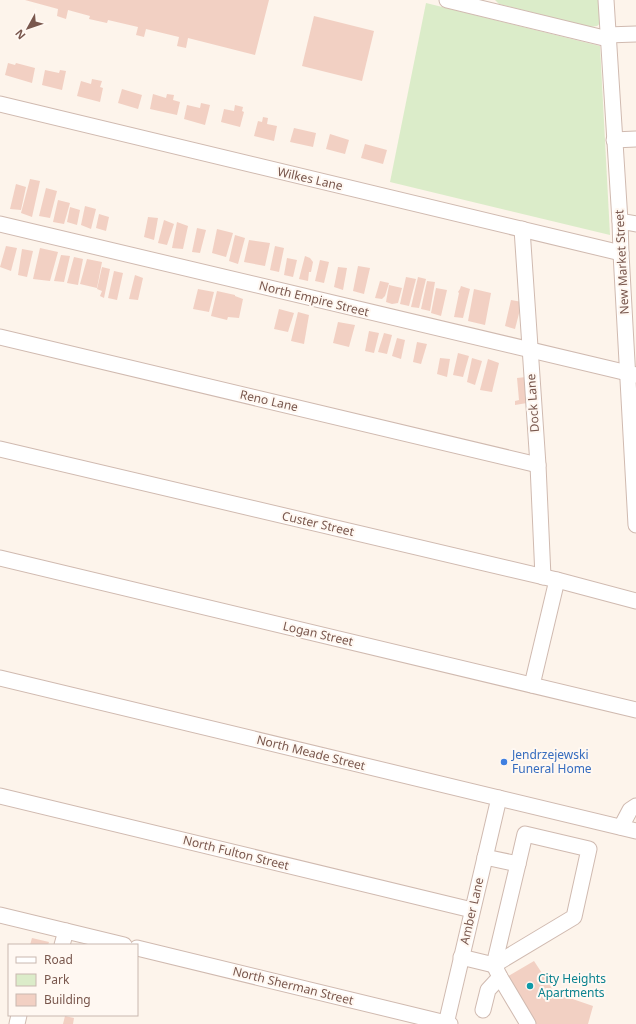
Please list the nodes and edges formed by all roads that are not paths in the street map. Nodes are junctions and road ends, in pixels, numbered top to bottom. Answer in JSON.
{"nodes":[{"id":1,"x":447,"y":0,"type":"edge"},
{"id":2,"x":606,"y":0,"type":"edge"},
{"id":3,"x":636,"y":34,"type":"edge"},
{"id":4,"x":608,"y":37,"type":"junction"},
{"id":5,"x":0,"y":104,"type":"edge"},
{"id":6,"x":636,"y":138,"type":"edge"},
{"id":7,"x":614,"y":140,"type":"junction"},
{"id":8,"x":620,"y":221,"type":"junction"},
{"id":9,"x":0,"y":224,"type":"edge"},
{"id":10,"x":636,"y":224,"type":"edge"},
{"id":11,"x":522,"y":229,"type":"junction"},
{"id":12,"x":621,"y":253,"type":"junction"},
{"id":13,"x":0,"y":337,"type":"edge"},
{"id":14,"x":530,"y":351,"type":"junction"},
{"id":15,"x":632,"y":374,"type":"edge"},
{"id":16,"x":0,"y":448,"type":"edge"},
{"id":17,"x":538,"y":465,"type":"junction"},
{"id":18,"x":636,"y":525,"type":"edge"},
{"id":19,"x":0,"y":558,"type":"edge"},
{"id":20,"x":550,"y":579,"type":"junction"},
{"id":21,"x":636,"y":601,"type":"edge"},
{"id":22,"x":0,"y":678,"type":"edge"},
{"id":23,"x":532,"y":685,"type":"junction"},
{"id":24,"x":636,"y":710,"type":"edge"},
{"id":25,"x":0,"y":796,"type":"edge"},
{"id":26,"x":499,"y":798,"type":"junction"},
{"id":27,"x":636,"y":806,"type":"edge"},
{"id":28,"x":621,"y":827,"type":"junction"},
{"id":29,"x":636,"y":831,"type":"edge"},
{"id":30,"x":485,"y":857,"type":"junction"},
{"id":31,"x":518,"y":864,"type":"junction"},
{"id":32,"x":472,"y":910,"type":"junction"},
{"id":33,"x":0,"y":915,"type":"edge"},
{"id":34,"x":64,"y":938,"type":"edge"},
{"id":35,"x":115,"y":944,"type":"edge"},
{"id":36,"x":138,"y":948,"type":"edge"},
{"id":37,"x":461,"y":957,"type":"junction"},
{"id":38,"x":497,"y":971,"type":"junction"},
{"id":39,"x":483,"y":1010,"type":"dead end"},
{"id":40,"x":447,"y":1024,"type":"edge"},
{"id":41,"x":528,"y":1024,"type":"edge"}],
"edges":[{"from":1,"to":4,"type":"street"},
{"from":2,"to":4,"type":"street","name":"New Market Street"},
{"from":3,"to":4,"type":"street"},
{"from":4,"to":7,"type":"street","name":"New Market Street"},
{"from":5,"to":11,"type":"street","name":"Wilkes Lane"},
{"from":6,"to":7,"type":"street"},
{"from":7,"to":8,"type":"street","name":"New Market Street"},
{"from":8,"to":10,"type":"street"},
{"from":8,"to":12,"type":"street","name":"New Market Street"},
{"from":9,"to":14,"type":"street","name":"North Empire Street"},
{"from":11,"to":12,"type":"street","name":"Wilkes Lane"},
{"from":11,"to":14,"type":"street","name":"Dock Lane"},
{"from":12,"to":15,"type":"street","name":"New Market Street"},
{"from":13,"to":17,"type":"street","name":"Reno Lane"},
{"from":14,"to":15,"type":"street","name":"North Empire Street"},
{"from":14,"to":17,"type":"street","name":"Dock Lane"},
{"from":15,"to":18,"type":"street","name":"New Market Street"},
{"from":16,"to":20,"type":"street","name":"Custer Street"},
{"from":17,"to":20,"type":"street","name":"Dock Lane"},
{"from":19,"to":23,"type":"street","name":"Logan Street"},
{"from":20,"to":21,"type":"street","name":"Custer Street"},
{"from":20,"to":23,"type":"street","name":"Dock Lane"},
{"from":22,"to":26,"type":"street","name":"North Meade Street"},
{"from":23,"to":24,"type":"street","name":"Logan Street"},
{"from":25,"to":32,"type":"street","name":"North Fulton Street"},
{"from":26,"to":28,"type":"street","name":"North Meade Street"},
{"from":26,"to":30,"type":"street","name":"Amber Lane"},
{"from":27,"to":28,"type":"street"},
{"from":28,"to":29,"type":"street","name":"North Meade Street"},
{"from":30,"to":31,"type":"street"},
{"from":30,"to":32,"type":"street","name":"Amber Lane"},
{"from":31,"to":38,"type":"street"},
{"from":31,"to":38,"type":"street"},
{"from":32,"to":37,"type":"street","name":"Amber Lane"},
{"from":33,"to":34,"type":"street"},
{"from":34,"to":35,"type":"street"},
{"from":36,"to":40,"type":"street","name":"North Sherman Street"},
{"from":37,"to":38,"type":"street"},
{"from":37,"to":40,"type":"street","name":"Amber Lane"},
{"from":38,"to":39,"type":"street"},
{"from":38,"to":41,"type":"street"}]}
